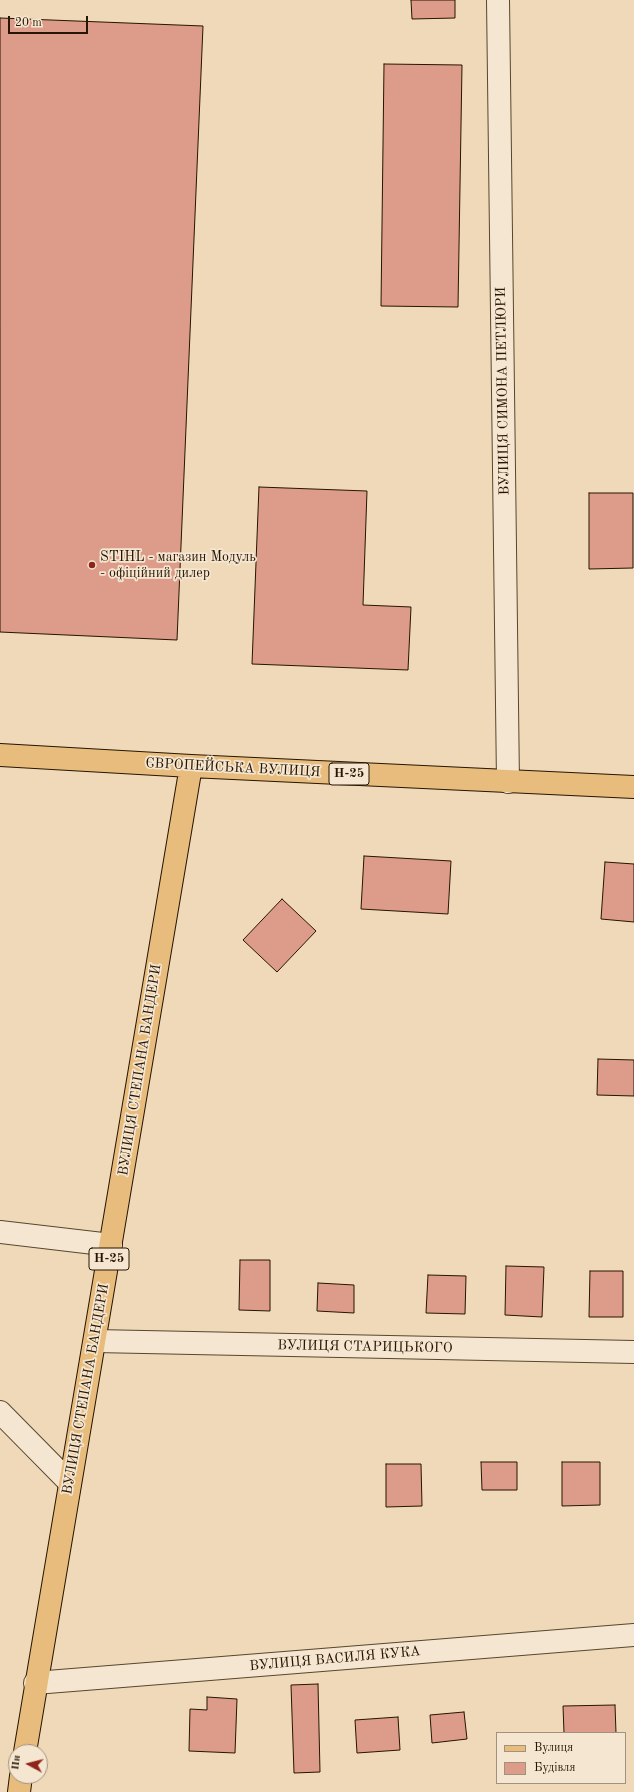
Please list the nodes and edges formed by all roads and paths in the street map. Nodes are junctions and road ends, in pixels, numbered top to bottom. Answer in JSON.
{"nodes":[{"id":1,"x":498,"y":0,"type":"edge"},
{"id":2,"x":0,"y":755,"type":"edge"},
{"id":3,"x":191,"y":766,"type":"junction"},
{"id":4,"x":508,"y":782,"type":"junction"},
{"id":5,"x":634,"y":787,"type":"edge"},
{"id":6,"x":0,"y":1232,"type":"edge"},
{"id":7,"x":111,"y":1245,"type":"junction"},
{"id":8,"x":95,"y":1341,"type":"junction"},
{"id":9,"x":634,"y":1352,"type":"edge"},
{"id":10,"x":0,"y":1412,"type":"edge"},
{"id":11,"x":70,"y":1483,"type":"junction"},
{"id":12,"x":634,"y":1634,"type":"edge"},
{"id":13,"x":35,"y":1683,"type":"junction"},
{"id":14,"x":26,"y":1744,"type":"edge"}],
"edges":[{"from":1,"to":4,"type":"street","name":"ВУЛИЦЯ СИМОНА ПЕТЛЮРИ"},
{"from":2,"to":3,"type":"main road","name":"ЄВРОПЕЙСЬКА ВУЛИЦЯ"},
{"from":3,"to":4,"type":"main road","name":"ЄВРОПЕЙСЬКА ВУЛИЦЯ","number":"Н-25"},
{"from":3,"to":7,"type":"main road","name":"ВУЛИЦЯ СТЕПАНА БАНДЕРИ","number":"Н-25"},
{"from":4,"to":5,"type":"main road","name":"ЄВРОПЕЙСЬКА ВУЛИЦЯ","number":"Н-25"},
{"from":6,"to":7,"type":"street"},
{"from":7,"to":8,"type":"main road","name":"ВУЛИЦЯ СТЕПАНА БАНДЕРИ","number":"Н-25"},
{"from":8,"to":9,"type":"street","name":"ВУЛИЦЯ СТАРИЦЬКОГО"},
{"from":8,"to":11,"type":"main road","name":"ВУЛИЦЯ СТЕПАНА БАНДЕРИ","number":"Н-25"},
{"from":10,"to":11,"type":"street"},
{"from":11,"to":13,"type":"main road","name":"ВУЛИЦЯ СТЕПАНА БАНДЕРИ","number":"Н-25"},
{"from":12,"to":13,"type":"street","name":"ВУЛИЦЯ ВАСИЛЯ КУКА"},
{"from":13,"to":14,"type":"main road","name":"ВУЛИЦЯ СТЕПАНА БАНДЕРИ","number":"Н-25"}]}
